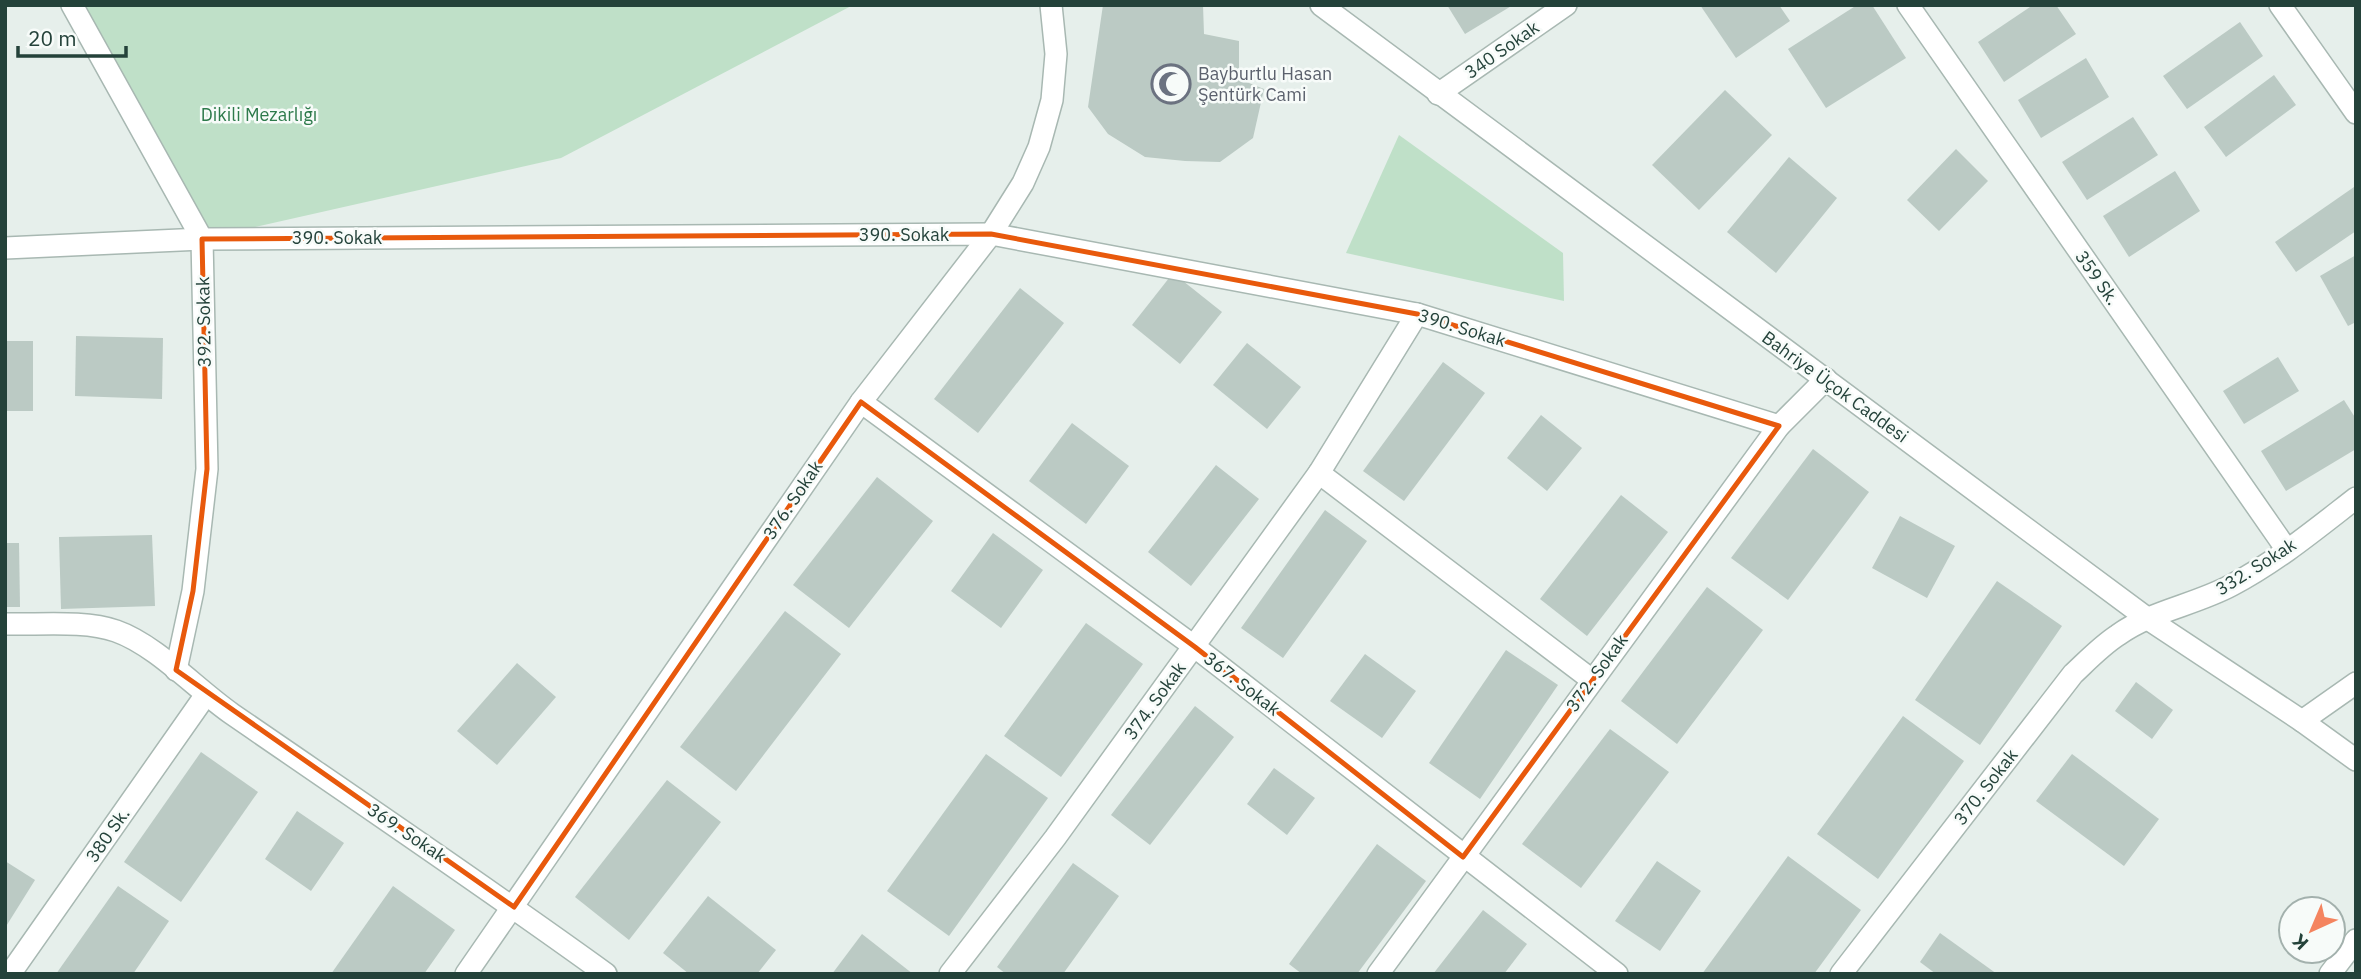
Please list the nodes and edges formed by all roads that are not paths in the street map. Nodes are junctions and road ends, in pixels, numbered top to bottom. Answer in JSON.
{"nodes":[{"id":1,"x":72,"y":5,"type":"edge"},
{"id":2,"x":1051,"y":5,"type":"edge"},
{"id":3,"x":1321,"y":5,"type":"edge"},
{"id":4,"x":1566,"y":5,"type":"edge"},
{"id":5,"x":1908,"y":5,"type":"edge"},
{"id":6,"x":2280,"y":5,"type":"edge"},
{"id":7,"x":1438,"y":94,"type":"junction"},
{"id":8,"x":2356,"y":113,"type":"edge"},
{"id":9,"x":990,"y":234,"type":"junction"},
{"id":10,"x":202,"y":239,"type":"junction"},
{"id":11,"x":5,"y":248,"type":"edge"},
{"id":12,"x":1417,"y":314,"type":"junction"},
{"id":13,"x":1826,"y":379,"type":"junction"},
{"id":14,"x":860,"y":402,"type":"junction"},
{"id":15,"x":1779,"y":426,"type":"junction"},
{"id":16,"x":1318,"y":473,"type":"junction"},
{"id":17,"x":2356,"y":498,"type":"edge"},
{"id":18,"x":2287,"y":551,"type":"junction"},
{"id":19,"x":2148,"y":619,"type":"junction"},
{"id":20,"x":5,"y":624,"type":"edge"},
{"id":21,"x":1195,"y":647,"type":"junction"},
{"id":22,"x":176,"y":670,"type":"junction"},
{"id":23,"x":1592,"y":680,"type":"junction"},
{"id":24,"x":2356,"y":683,"type":"edge"},
{"id":25,"x":205,"y":696,"type":"junction"},
{"id":26,"x":2302,"y":721,"type":"junction"},
{"id":27,"x":2356,"y":760,"type":"edge"},
{"id":28,"x":1463,"y":857,"type":"junction"},
{"id":29,"x":514,"y":907,"type":"junction"},
{"id":30,"x":2356,"y":940,"type":"edge"},
{"id":31,"x":10,"y":974,"type":"edge"},
{"id":32,"x":466,"y":974,"type":"edge"},
{"id":33,"x":606,"y":974,"type":"edge"},
{"id":34,"x":950,"y":974,"type":"edge"},
{"id":35,"x":1378,"y":974,"type":"edge"},
{"id":36,"x":1617,"y":974,"type":"edge"},
{"id":37,"x":1841,"y":974,"type":"edge"},
{"id":38,"x":2330,"y":974,"type":"edge"}],
"edges":[{"from":1,"to":10,"type":"street","name":"392. Sokak"},
{"from":2,"to":9,"type":"street","name":"376. Sokak"},
{"from":3,"to":7,"type":"street","name":"Bahriye Üçok Caddesi"},
{"from":4,"to":7,"type":"street","name":"340 Sokak"},
{"from":5,"to":18,"type":"street","name":"359 Sk."},
{"from":6,"to":8,"type":"street"},
{"from":7,"to":13,"type":"street","name":"Bahriye Üçok Caddesi"},
{"from":9,"to":10,"type":"street","name":"390. Sokak"},
{"from":9,"to":12,"type":"street","name":"390. Sokak"},
{"from":9,"to":14,"type":"street","name":"376. Sokak"},
{"from":10,"to":11,"type":"street","name":"390. Sokak"},
{"from":10,"to":22,"type":"street","name":"392. Sokak"},
{"from":12,"to":15,"type":"street","name":"390. Sokak"},
{"from":12,"to":16,"type":"street","name":"374. Sokak"},
{"from":13,"to":15,"type":"street","name":"372. Sokak"},
{"from":13,"to":19,"type":"street","name":"Bahriye Üçok Caddesi"},
{"from":14,"to":21,"type":"street","name":"367. Sokak"},
{"from":14,"to":29,"type":"street","name":"376. Sokak"},
{"from":15,"to":23,"type":"street","name":"372. Sokak"},
{"from":16,"to":21,"type":"street","name":"374. Sokak"},
{"from":16,"to":23,"type":"street"},
{"from":17,"to":18,"type":"street","name":"332. Sokak"},
{"from":18,"to":19,"type":"street","name":"332. Sokak"},
{"from":19,"to":26,"type":"street","name":"Bahriye Üçok Caddesi"},
{"from":19,"to":37,"type":"street","name":"370. Sokak"},
{"from":20,"to":22,"type":"street","name":"369. Sokak"},
{"from":21,"to":28,"type":"street","name":"367. Sokak"},
{"from":21,"to":34,"type":"street","name":"374. Sokak"},
{"from":22,"to":25,"type":"street","name":"369. Sokak"},
{"from":23,"to":28,"type":"street","name":"372. Sokak"},
{"from":24,"to":26,"type":"street"},
{"from":25,"to":29,"type":"street","name":"369. Sokak"},
{"from":25,"to":31,"type":"street","name":"380 Sk."},
{"from":26,"to":27,"type":"street","name":"Bahriye Üçok Caddesi"},
{"from":28,"to":35,"type":"street","name":"372. Sokak"},
{"from":28,"to":36,"type":"street","name":"367. Sokak"},
{"from":29,"to":32,"type":"street","name":"376. Sokak"},
{"from":29,"to":33,"type":"street","name":"369. Sokak"},
{"from":30,"to":38,"type":"street"}]}
